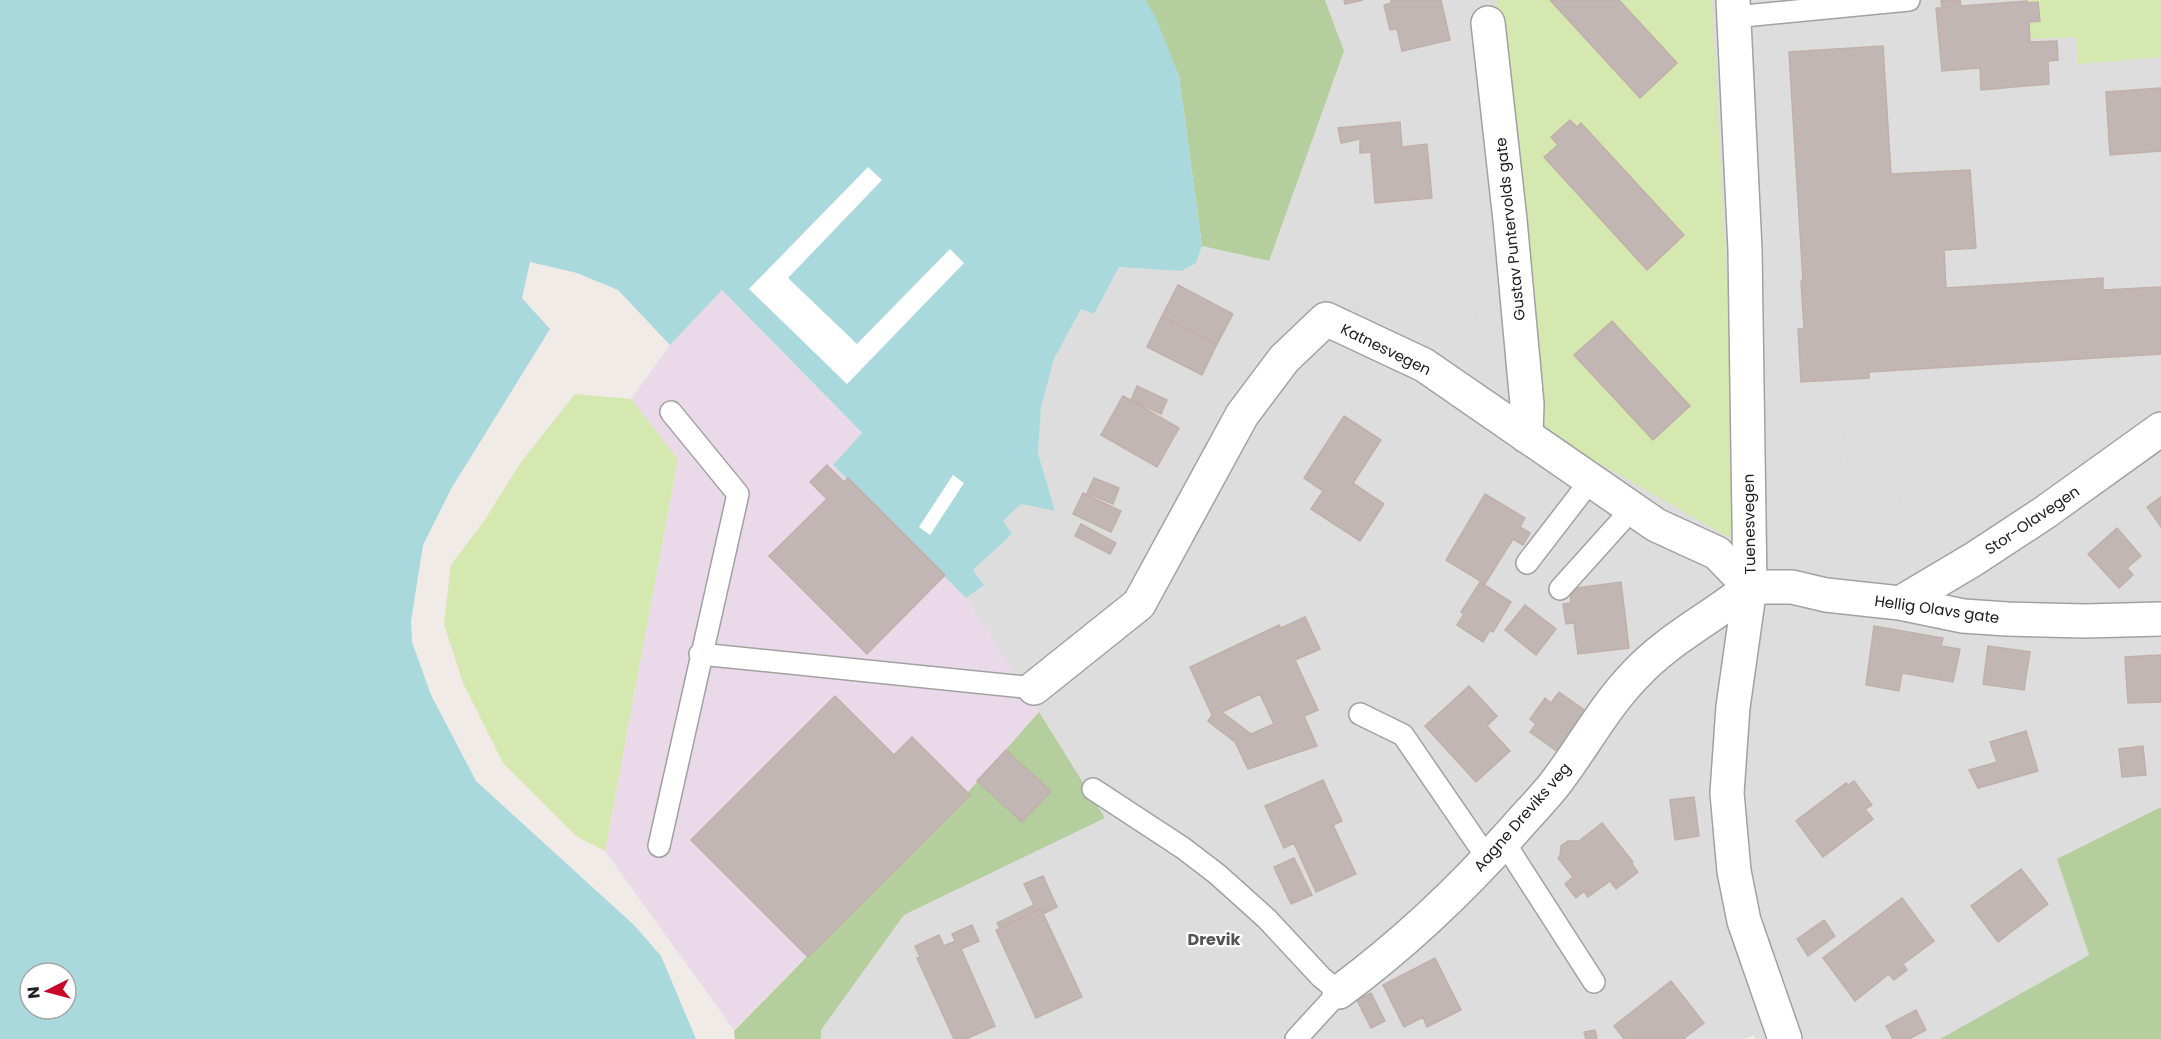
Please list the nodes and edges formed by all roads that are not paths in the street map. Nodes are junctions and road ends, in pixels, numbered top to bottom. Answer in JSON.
{"nodes":[{"id":1,"x":1909,"y":0,"type":"edge"},
{"id":2,"x":1733,"y":8,"type":"edge"},
{"id":3,"x":1488,"y":23,"type":"dead end"},
{"id":4,"x":671,"y":412,"type":"dead end"},
{"id":5,"x":2161,"y":429,"type":"edge"},
{"id":6,"x":1526,"y":435,"type":"junction"},
{"id":7,"x":1591,"y":480,"type":"junction"},
{"id":8,"x":1632,"y":509,"type":"junction"},
{"id":9,"x":1527,"y":563,"type":"dead end"},
{"id":10,"x":1750,"y":587,"type":"junction"},
{"id":11,"x":1560,"y":590,"type":"dead end"},
{"id":12,"x":1899,"y":603,"type":"junction"},
{"id":13,"x":2161,"y":619,"type":"edge"},
{"id":14,"x":700,"y":654,"type":"junction"},
{"id":15,"x":1034,"y":688,"type":"joint"},
{"id":16,"x":1360,"y":714,"type":"dead end"},
{"id":17,"x":1093,"y":789,"type":"dead end"},
{"id":18,"x":659,"y":846,"type":"dead end"},
{"id":19,"x":1496,"y":850,"type":"junction"},
{"id":20,"x":1594,"y":982,"type":"dead end"},
{"id":21,"x":1339,"y":992,"type":"junction"},
{"id":22,"x":1296,"y":1039,"type":"edge"},
{"id":23,"x":1785,"y":1039,"type":"edge"}],
"edges":[{"from":1,"to":2,"type":"lane"},
{"from":2,"to":10,"type":"street","name":"Tuenesvegen"},
{"from":3,"to":6,"type":"street","name":"Gustav Puntervolds gate"},
{"from":4,"to":14,"type":"lane"},
{"from":5,"to":12,"type":"street","name":"Stor-Olavegen"},
{"from":6,"to":7,"type":"street","name":"Katnesvegen"},
{"from":6,"to":15,"type":"street","name":"Katnesvegen"},
{"from":7,"to":8,"type":"street","name":"Katnesvegen"},
{"from":7,"to":9,"type":"lane"},
{"from":8,"to":10,"type":"street","name":"Katnesvegen"},
{"from":8,"to":11,"type":"lane"},
{"from":10,"to":12,"type":"street","name":"Hellig Olavs gate"},
{"from":10,"to":19,"type":"street","name":"Aagne Dreviks veg"},
{"from":10,"to":23,"type":"street","name":"Tuenesvegen"},
{"from":12,"to":13,"type":"street","name":"Hellig Olavs gate"},
{"from":14,"to":15,"type":"lane"},
{"from":14,"to":18,"type":"lane"},
{"from":16,"to":19,"type":"lane"},
{"from":17,"to":21,"type":"lane"},
{"from":19,"to":20,"type":"lane"},
{"from":19,"to":21,"type":"street","name":"Aagne Dreviks veg"},
{"from":21,"to":22,"type":"lane","name":"Aagne Dreviks veg"}]}
